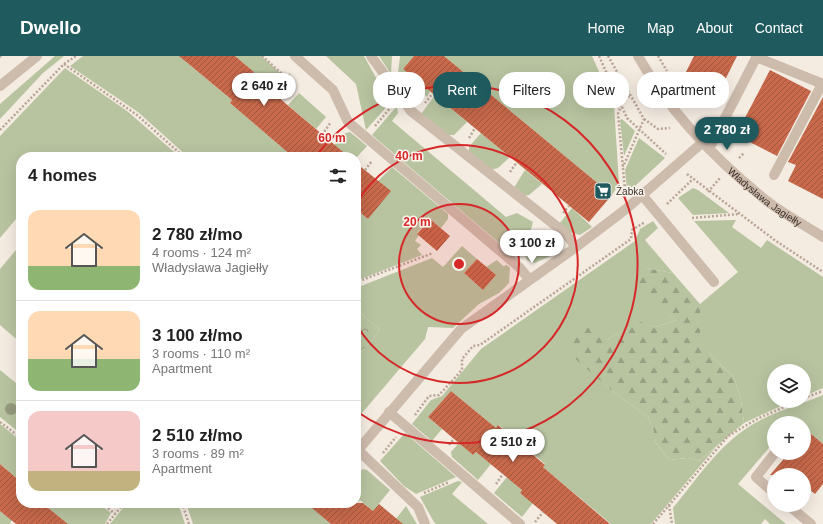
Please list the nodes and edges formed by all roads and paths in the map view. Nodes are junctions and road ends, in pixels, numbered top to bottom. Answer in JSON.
{"nodes":[{"id":1,"x":37,"y":56,"type":"edge"},
{"id":2,"x":76,"y":56,"type":"edge"},
{"id":3,"x":262,"y":56,"type":"edge"},
{"id":4,"x":372,"y":56,"type":"edge"},
{"id":5,"x":598,"y":56,"type":"edge"},
{"id":6,"x":608,"y":56,"type":"edge"},
{"id":7,"x":638,"y":56,"type":"edge"},
{"id":8,"x":658,"y":56,"type":"edge"},
{"id":9,"x":756,"y":56,"type":"edge"},
{"id":10,"x":298,"y":59,"type":"edge"},
{"id":11,"x":64,"y":64,"type":"junction"},
{"id":12,"x":383,"y":72,"type":"edge"},
{"id":13,"x":606,"y":72,"type":"edge"},
{"id":14,"x":668,"y":72,"type":"edge"},
{"id":15,"x":287,"y":78,"type":"junction"},
{"id":16,"x":2,"y":82,"type":"edge"},
{"id":17,"x":822,"y":84,"type":"edge"},
{"id":18,"x":274,"y":93,"type":"dead end"},
{"id":19,"x":630,"y":95,"type":"joint"},
{"id":20,"x":390,"y":108,"type":"edge"},
{"id":21,"x":409,"y":108,"type":"edge"},
{"id":22,"x":620,"y":108,"type":"edge"},
{"id":23,"x":622,"y":108,"type":"edge"},
{"id":24,"x":644,"y":119,"type":"junction"},
{"id":25,"x":675,"y":127,"type":"dead end"},
{"id":26,"x":0,"y":130,"type":"edge"},
{"id":27,"x":638,"y":130,"type":"junction"},
{"id":28,"x":366,"y":137,"type":"junction"},
{"id":29,"x":706,"y":145,"type":"junction"},
{"id":30,"x":178,"y":152,"type":"edge"},
{"id":31,"x":744,"y":152,"type":"dead end"},
{"id":32,"x":738,"y":158,"type":"dead end"},
{"id":33,"x":678,"y":165,"type":"junction"},
{"id":34,"x":623,"y":167,"type":"junction"},
{"id":35,"x":774,"y":175,"type":"dead end"},
{"id":36,"x":721,"y":178,"type":"dead end"},
{"id":37,"x":693,"y":180,"type":"junction"},
{"id":38,"x":708,"y":192,"type":"junction"},
{"id":39,"x":643,"y":196,"type":"junction"},
{"id":40,"x":626,"y":209,"type":"junction"},
{"id":41,"x":657,"y":213,"type":"junction"},
{"id":42,"x":739,"y":214,"type":"junction"},
{"id":43,"x":692,"y":218,"type":"dead end"},
{"id":44,"x":823,"y":237,"type":"edge"},
{"id":45,"x":576,"y":247,"type":"junction"},
{"id":46,"x":433,"y":253,"type":"dead end"},
{"id":47,"x":823,"y":272,"type":"edge"},
{"id":48,"x":530,"y":279,"type":"junction"},
{"id":49,"x":361,"y":281,"type":"edge"},
{"id":50,"x":714,"y":282,"type":"dead end"},
{"id":51,"x":823,"y":390,"type":"edge"},
{"id":52,"x":811,"y":395,"type":"edge"},
{"id":53,"x":782,"y":408,"type":"edge"},
{"id":54,"x":389,"y":412,"type":"junction"},
{"id":55,"x":0,"y":422,"type":"edge"},
{"id":56,"x":405,"y":426,"type":"junction"},
{"id":57,"x":16,"y":434,"type":"edge"},
{"id":58,"x":361,"y":444,"type":"edge"},
{"id":59,"x":361,"y":453,"type":"edge"},
{"id":60,"x":769,"y":460,"type":"edge"},
{"id":61,"x":374,"y":464,"type":"junction"},
{"id":62,"x":464,"y":476,"type":"junction"},
{"id":63,"x":767,"y":487,"type":"edge"},
{"id":64,"x":410,"y":498,"type":"junction"},
{"id":65,"x":669,"y":505,"type":"junction"},
{"id":66,"x":108,"y":508,"type":"edge"},
{"id":67,"x":120,"y":508,"type":"edge"},
{"id":68,"x":184,"y":508,"type":"edge"},
{"id":69,"x":543,"y":512,"type":"dead end"},
{"id":70,"x":796,"y":512,"type":"edge"},
{"id":71,"x":115,"y":514,"type":"junction"},
{"id":72,"x":107,"y":524,"type":"edge"},
{"id":73,"x":189,"y":524,"type":"edge"},
{"id":74,"x":425,"y":524,"type":"edge"},
{"id":75,"x":520,"y":524,"type":"edge"},
{"id":76,"x":533,"y":524,"type":"edge"},
{"id":77,"x":653,"y":524,"type":"edge"},
{"id":78,"x":672,"y":524,"type":"edge"},
{"id":79,"x":811,"y":524,"type":"edge"}],
"edges":[{"from":1,"to":16,"type":"street"},
{"from":2,"to":11,"type":"path"},
{"from":3,"to":15,"type":"path"},
{"from":4,"to":12,"type":"street"},
{"from":5,"to":13,"type":"path"},
{"from":6,"to":19,"type":"path"},
{"from":7,"to":29,"type":"street","name":"Władysława Jagiełły"},
{"from":8,"to":14,"type":"path"},
{"from":9,"to":17,"type":"street"},
{"from":9,"to":29,"type":"street"},
{"from":10,"to":15,"type":"path"},
{"from":10,"to":28,"type":"street"},
{"from":11,"to":26,"type":"path"},
{"from":11,"to":30,"type":"path"},
{"from":15,"to":18,"type":"path"},
{"from":17,"to":35,"type":"street"},
{"from":19,"to":24,"type":"path"},
{"from":20,"to":28,"type":"path"},
{"from":21,"to":45,"type":"street"},
{"from":22,"to":34,"type":"path"},
{"from":23,"to":27,"type":"path"},
{"from":24,"to":25,"type":"path"},
{"from":24,"to":27,"type":"path"},
{"from":27,"to":33,"type":"path"},
{"from":27,"to":34,"type":"path"},
{"from":28,"to":48,"type":"street"},
{"from":29,"to":33,"type":"street"},
{"from":29,"to":44,"type":"street","name":"Władysława Jagiełły"},
{"from":31,"to":32,"type":"path"},
{"from":33,"to":37,"type":"path"},
{"from":33,"to":39,"type":"street"},
{"from":34,"to":40,"type":"path"},
{"from":36,"to":38,"type":"path"},
{"from":37,"to":38,"type":"path"},
{"from":37,"to":41,"type":"path"},
{"from":38,"to":42,"type":"path"},
{"from":39,"to":40,"type":"street"},
{"from":39,"to":41,"type":"street"},
{"from":40,"to":45,"type":"street"},
{"from":41,"to":50,"type":"street"},
{"from":41,"to":56,"type":"path"},
{"from":42,"to":43,"type":"path"},
{"from":42,"to":47,"type":"path"},
{"from":45,"to":48,"type":"street"},
{"from":46,"to":49,"type":"path"},
{"from":48,"to":54,"type":"street"},
{"from":51,"to":52,"type":"path"},
{"from":53,"to":65,"type":"path"},
{"from":54,"to":56,"type":"street"},
{"from":54,"to":58,"type":"street"},
{"from":55,"to":57,"type":"path"},
{"from":56,"to":61,"type":"path"},
{"from":56,"to":62,"type":"street"},
{"from":59,"to":61,"type":"street"},
{"from":60,"to":63,"type":"street"},
{"from":61,"to":64,"type":"street"},
{"from":62,"to":64,"type":"path"},
{"from":62,"to":75,"type":"street"},
{"from":64,"to":74,"type":"street"},
{"from":65,"to":77,"type":"path"},
{"from":65,"to":78,"type":"path"},
{"from":66,"to":71,"type":"path"},
{"from":67,"to":71,"type":"path"},
{"from":68,"to":73,"type":"path"},
{"from":69,"to":76,"type":"path"},
{"from":70,"to":79,"type":"street"},
{"from":71,"to":72,"type":"path"}]}
